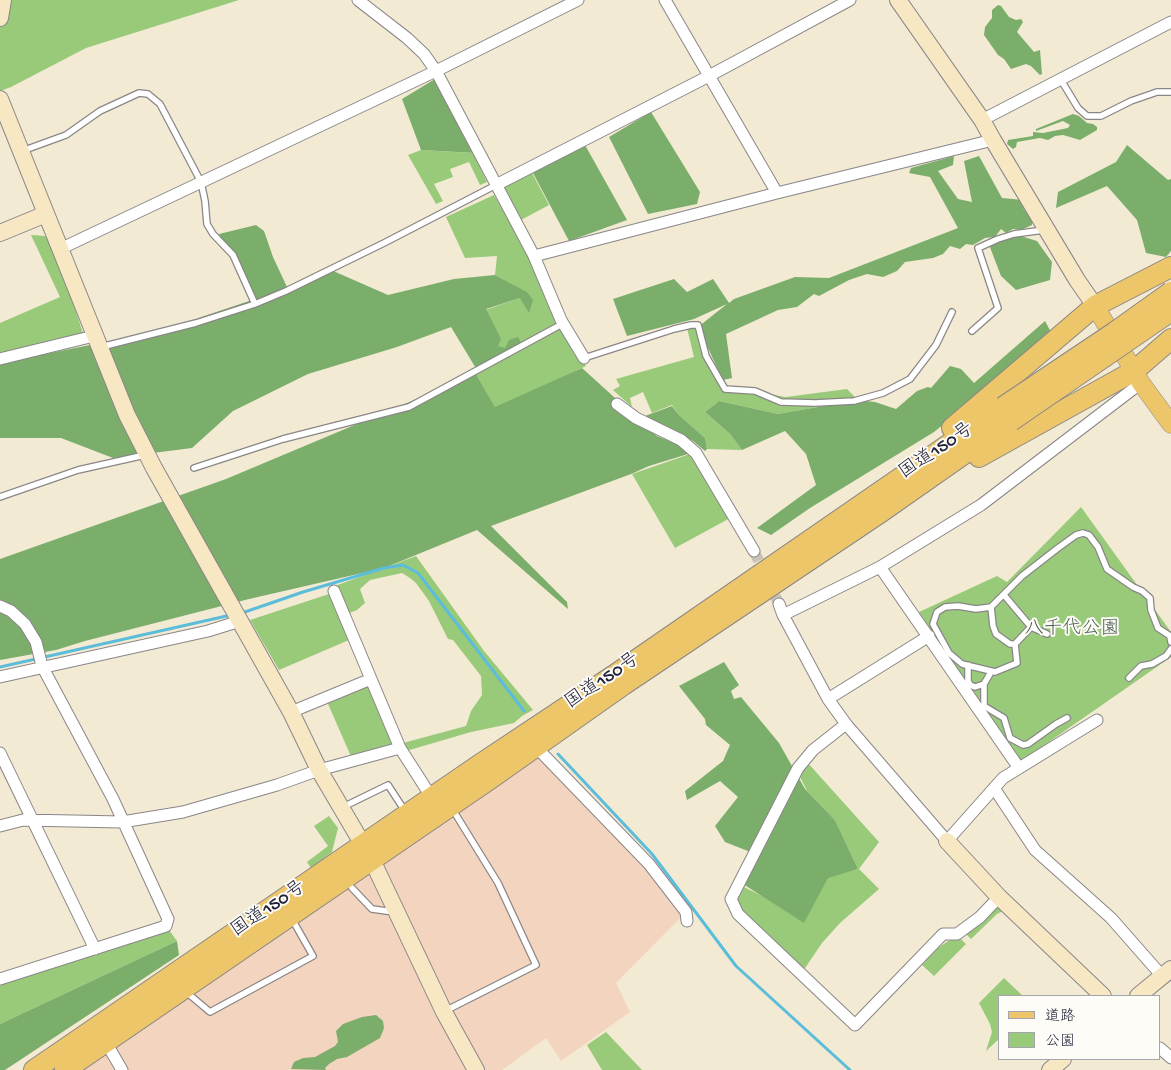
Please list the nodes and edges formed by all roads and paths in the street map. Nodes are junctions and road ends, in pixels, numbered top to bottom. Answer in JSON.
{"nodes":[{"id":1,"x":3,"y":0,"type":"edge"},
{"id":2,"x":358,"y":0,"type":"edge"},
{"id":3,"x":578,"y":0,"type":"edge"},
{"id":4,"x":665,"y":0,"type":"edge"},
{"id":5,"x":850,"y":0,"type":"edge"},
{"id":6,"x":898,"y":0,"type":"edge"},
{"id":7,"x":0,"y":18,"type":"edge"},
{"id":8,"x":1171,"y":22,"type":"edge"},
{"id":9,"x":436,"y":71,"type":"junction"},
{"id":10,"x":709,"y":76,"type":"junction"},
{"id":11,"x":1060,"y":80,"type":"junction"},
{"id":12,"x":1171,"y":92,"type":"edge"},
{"id":13,"x":1,"y":106,"type":"edge"},
{"id":14,"x":982,"y":120,"type":"junction"},
{"id":15,"x":993,"y":140,"type":"junction"},
{"id":16,"x":20,"y":152,"type":"junction"},
{"id":17,"x":201,"y":182,"type":"junction"},
{"id":18,"x":496,"y":185,"type":"junction"},
{"id":19,"x":777,"y":193,"type":"junction"},
{"id":20,"x":46,"y":214,"type":"junction"},
{"id":21,"x":1046,"y":230,"type":"junction"},
{"id":22,"x":0,"y":233,"type":"edge"},
{"id":23,"x":60,"y":248,"type":"junction"},
{"id":24,"x":534,"y":256,"type":"junction"},
{"id":25,"x":1171,"y":267,"type":"edge"},
{"id":26,"x":1171,"y":292,"type":"edge"},
{"id":27,"x":255,"y":304,"type":"junction"},
{"id":28,"x":1095,"y":306,"type":"junction"},
{"id":29,"x":1171,"y":311,"type":"edge"},
{"id":30,"x":952,"y":312,"type":"dead end"},
{"id":31,"x":564,"y":324,"type":"junction"},
{"id":32,"x":972,"y":331,"type":"dead end"},
{"id":33,"x":1171,"y":339,"type":"edge"},
{"id":34,"x":97,"y":342,"type":"junction"},
{"id":35,"x":584,"y":358,"type":"joint"},
{"id":36,"x":0,"y":359,"type":"edge"},
{"id":37,"x":1138,"y":377,"type":"junction"},
{"id":38,"x":617,"y":404,"type":"dead end"},
{"id":39,"x":1007,"y":414,"type":"junction"},
{"id":40,"x":1171,"y":424,"type":"edge"},
{"id":41,"x":147,"y":454,"type":"junction"},
{"id":42,"x":194,"y":468,"type":"dead end"},
{"id":43,"x":0,"y":498,"type":"edge"},
{"id":44,"x":878,"y":503,"type":"junction"},
{"id":45,"x":754,"y":551,"type":"tunnel mouth"},
{"id":46,"x":880,"y":567,"type":"junction"},
{"id":47,"x":334,"y":591,"type":"dead end"},
{"id":48,"x":1004,"y":595,"type":"junction"},
{"id":49,"x":0,"y":606,"type":"edge"},
{"id":50,"x":991,"y":607,"type":"junction"},
{"id":51,"x":237,"y":616,"type":"junction"},
{"id":52,"x":1031,"y":627,"type":"junction"},
{"id":53,"x":1047,"y":634,"type":"dead end"},
{"id":54,"x":929,"y":636,"type":"junction"},
{"id":55,"x":1171,"y":642,"type":"edge"},
{"id":56,"x":1015,"y":644,"type":"junction"},
{"id":57,"x":1171,"y":649,"type":"edge"},
{"id":58,"x":968,"y":665,"type":"junction"},
{"id":59,"x":42,"y":666,"type":"junction"},
{"id":60,"x":991,"y":672,"type":"junction"},
{"id":61,"x":0,"y":677,"type":"edge"},
{"id":62,"x":1129,"y":678,"type":"dead end"},
{"id":63,"x":371,"y":679,"type":"junction"},
{"id":64,"x":984,"y":684,"type":"junction"},
{"id":65,"x":968,"y":686,"type":"junction"},
{"id":66,"x":828,"y":699,"type":"junction"},
{"id":67,"x":291,"y":712,"type":"junction"},
{"id":68,"x":1067,"y":718,"type":"dead end"},
{"id":69,"x":1097,"y":720,"type":"dead end"},
{"id":70,"x":846,"y":724,"type":"junction"},
{"id":71,"x":536,"y":747,"type":"junction"},
{"id":72,"x":400,"y":748,"type":"junction"},
{"id":73,"x":0,"y":753,"type":"edge"},
{"id":74,"x":1020,"y":768,"type":"junction"},
{"id":75,"x":319,"y":770,"type":"junction"},
{"id":76,"x":994,"y":788,"type":"junction"},
{"id":77,"x":441,"y":802,"type":"junction"},
{"id":78,"x":341,"y":808,"type":"junction"},
{"id":79,"x":408,"y":815,"type":"junction"},
{"id":80,"x":34,"y":820,"type":"junction"},
{"id":81,"x":122,"y":822,"type":"junction"},
{"id":82,"x":0,"y":826,"type":"edge"},
{"id":83,"x":948,"y":842,"type":"junction"},
{"id":84,"x":367,"y":853,"type":"junction"},
{"id":85,"x":352,"y":888,"type":"dead end"},
{"id":86,"x":999,"y":897,"type":"junction"},
{"id":87,"x":396,"y":912,"type":"junction"},
{"id":88,"x":290,"y":916,"type":"junction"},
{"id":89,"x":687,"y":921,"type":"dead end"},
{"id":90,"x":94,"y":949,"type":"junction"},
{"id":91,"x":1167,"y":973,"type":"edge"},
{"id":92,"x":0,"y":979,"type":"edge"},
{"id":93,"x":183,"y":990,"type":"junction"},
{"id":94,"x":1102,"y":995,"type":"edge"},
{"id":95,"x":1139,"y":995,"type":"edge"},
{"id":96,"x":444,"y":1012,"type":"junction"},
{"id":97,"x":101,"y":1035,"type":"junction"},
{"id":98,"x":1161,"y":1049,"type":"edge"},
{"id":99,"x":1171,"y":1058,"type":"edge"},
{"id":100,"x":1062,"y":1060,"type":"edge"},
{"id":101,"x":34,"y":1070,"type":"edge"},
{"id":102,"x":66,"y":1070,"type":"edge"},
{"id":103,"x":122,"y":1070,"type":"edge"},
{"id":104,"x":476,"y":1070,"type":"edge"},
{"id":105,"x":1050,"y":1070,"type":"edge"}],
"edges":[{"from":1,"to":7,"type":"street"},
{"from":2,"to":9,"type":"street"},
{"from":3,"to":9,"type":"street"},
{"from":4,"to":10,"type":"street"},
{"from":5,"to":10,"type":"street"},
{"from":6,"to":14,"type":"street"},
{"from":8,"to":11,"type":"street"},
{"from":9,"to":17,"type":"street"},
{"from":9,"to":18,"type":"street"},
{"from":10,"to":18,"type":"street"},
{"from":10,"to":19,"type":"street"},
{"from":11,"to":12,"type":"lane"},
{"from":11,"to":14,"type":"street"},
{"from":13,"to":16,"type":"street"},
{"from":14,"to":15,"type":"street"},
{"from":15,"to":19,"type":"street"},
{"from":15,"to":21,"type":"street"},
{"from":16,"to":17,"type":"lane"},
{"from":16,"to":20,"type":"street"},
{"from":17,"to":23,"type":"street"},
{"from":17,"to":27,"type":"lane"},
{"from":18,"to":24,"type":"street"},
{"from":18,"to":27,"type":"lane"},
{"from":19,"to":24,"type":"street"},
{"from":20,"to":22,"type":"street"},
{"from":20,"to":23,"type":"street"},
{"from":21,"to":28,"type":"street"},
{"from":21,"to":32,"type":"lane"},
{"from":23,"to":34,"type":"street"},
{"from":24,"to":31,"type":"street"},
{"from":25,"to":28,"type":"highway"},
{"from":26,"to":39,"type":"highway","name":"国道150号","bridge":true},
{"from":27,"to":34,"type":"lane"},
{"from":28,"to":37,"type":"main road"},
{"from":28,"to":44,"type":"highway"},
{"from":29,"to":39,"type":"highway","name":"国道150号","bridge":true},
{"from":30,"to":35,"type":"lane"},
{"from":31,"to":35,"type":"street"},
{"from":31,"to":42,"type":"lane"},
{"from":33,"to":37,"type":"highway"},
{"from":34,"to":36,"type":"street"},
{"from":34,"to":41,"type":"street"},
{"from":37,"to":40,"type":"main road"},
{"from":37,"to":44,"type":"highway"},
{"from":37,"to":46,"type":"street"},
{"from":38,"to":45,"type":"street"},
{"from":39,"to":44,"type":"highway","name":"国道150号"},
{"from":41,"to":43,"type":"lane"},
{"from":41,"to":51,"type":"street"},
{"from":44,"to":71,"type":"highway","name":"国道150号"},
{"from":44,"to":77,"type":"highway","name":"国道150号"},
{"from":46,"to":54,"type":"street"},
{"from":46,"to":66,"type":"street"},
{"from":47,"to":63,"type":"street"},
{"from":48,"to":50,"type":"lane"},
{"from":48,"to":52,"type":"lane"},
{"from":48,"to":55,"type":"lane"},
{"from":49,"to":59,"type":"street"},
{"from":50,"to":56,"type":"lane"},
{"from":50,"to":58,"type":"lane"},
{"from":51,"to":59,"type":"street"},
{"from":51,"to":67,"type":"street"},
{"from":52,"to":53,"type":"lane"},
{"from":52,"to":56,"type":"lane"},
{"from":54,"to":65,"type":"street"},
{"from":54,"to":66,"type":"street"},
{"from":56,"to":60,"type":"lane"},
{"from":57,"to":62,"type":"lane"},
{"from":58,"to":60,"type":"lane"},
{"from":58,"to":65,"type":"lane"},
{"from":59,"to":61,"type":"street"},
{"from":59,"to":81,"type":"street"},
{"from":60,"to":64,"type":"lane"},
{"from":63,"to":67,"type":"street"},
{"from":63,"to":72,"type":"street"},
{"from":64,"to":65,"type":"lane"},
{"from":64,"to":68,"type":"lane"},
{"from":65,"to":74,"type":"street"},
{"from":66,"to":70,"type":"street"},
{"from":67,"to":75,"type":"street"},
{"from":69,"to":74,"type":"street"},
{"from":70,"to":83,"type":"street"},
{"from":70,"to":86,"type":"street"},
{"from":71,"to":77,"type":"highway","name":"国道150号"},
{"from":71,"to":89,"type":"street"},
{"from":72,"to":75,"type":"street"},
{"from":72,"to":77,"type":"street"},
{"from":73,"to":80,"type":"street"},
{"from":74,"to":76,"type":"street"},
{"from":75,"to":78,"type":"street"},
{"from":75,"to":81,"type":"street"},
{"from":76,"to":83,"type":"street"},
{"from":76,"to":91,"type":"street"},
{"from":77,"to":79,"type":"highway","name":"国道150号"},
{"from":77,"to":84,"type":"highway","name":"国道150号"},
{"from":77,"to":96,"type":"lane"},
{"from":78,"to":79,"type":"lane"},
{"from":78,"to":84,"type":"street"},
{"from":79,"to":84,"type":"highway","name":"国道150号"},
{"from":80,"to":81,"type":"street"},
{"from":80,"to":82,"type":"street"},
{"from":80,"to":90,"type":"street"},
{"from":81,"to":90,"type":"street"},
{"from":83,"to":86,"type":"street"},
{"from":84,"to":87,"type":"street"},
{"from":84,"to":88,"type":"highway","name":"国道150号"},
{"from":84,"to":97,"type":"highway","name":"国道150号"},
{"from":85,"to":87,"type":"lane"},
{"from":86,"to":94,"type":"street"},
{"from":87,"to":96,"type":"street"},
{"from":88,"to":93,"type":"highway","name":"国道150号"},
{"from":88,"to":93,"type":"lane"},
{"from":90,"to":92,"type":"street"},
{"from":91,"to":95,"type":"street"},
{"from":93,"to":97,"type":"highway","name":"国道150号"},
{"from":96,"to":104,"type":"street"},
{"from":97,"to":101,"type":"highway","name":"国道150号"},
{"from":97,"to":102,"type":"highway","name":"国道150号"},
{"from":97,"to":103,"type":"street"},
{"from":98,"to":99,"type":"street"},
{"from":100,"to":105,"type":"street"}]}
